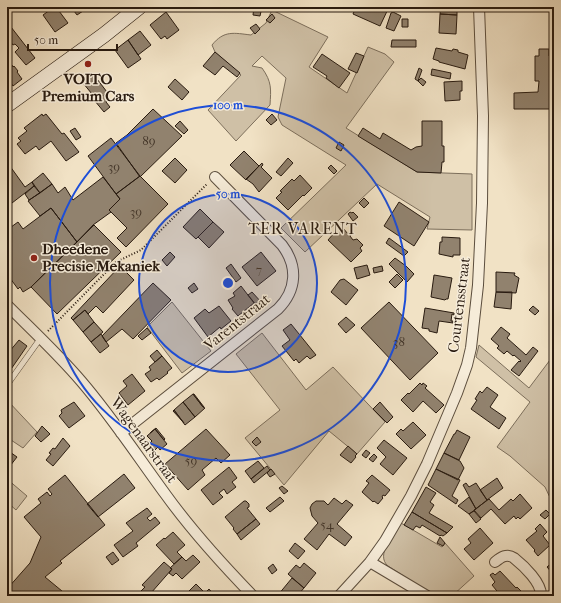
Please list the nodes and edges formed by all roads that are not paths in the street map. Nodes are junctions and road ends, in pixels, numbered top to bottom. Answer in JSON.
{"nodes":[{"id":1,"x":139,"y":7,"type":"edge"},
{"id":2,"x":479,"y":7,"type":"edge"},
{"id":3,"x":7,"y":104,"type":"edge"},
{"id":4,"x":215,"y":177,"type":"road end"},
{"id":5,"x":7,"y":305,"type":"edge"},
{"id":6,"x":40,"y":339,"type":"junction"},
{"id":7,"x":7,"y":385,"type":"edge"},
{"id":8,"x":121,"y":433,"type":"junction"},
{"id":9,"x":370,"y":562,"type":"junction"},
{"id":10,"x":495,"y":562,"type":"dead end"},
{"id":11,"x":253,"y":596,"type":"edge"},
{"id":12,"x":339,"y":596,"type":"edge"},
{"id":13,"x":427,"y":596,"type":"edge"},
{"id":14,"x":541,"y":596,"type":"edge"}],
"edges":[{"from":1,"to":3,"type":"street"},
{"from":2,"to":9,"type":"street","name":"Courtensstraat"},
{"from":4,"to":8,"type":"street","name":"Varentstraat"},
{"from":5,"to":6,"type":"street","name":"Wagenaarstraat"},
{"from":6,"to":7,"type":"lane"},
{"from":6,"to":8,"type":"street","name":"Wagenaarstraat"},
{"from":8,"to":11,"type":"street","name":"Wagenaarstraat"},
{"from":9,"to":12,"type":"street","name":"Courtensstraat"},
{"from":9,"to":13,"type":"street"},
{"from":10,"to":14,"type":"street"}]}
